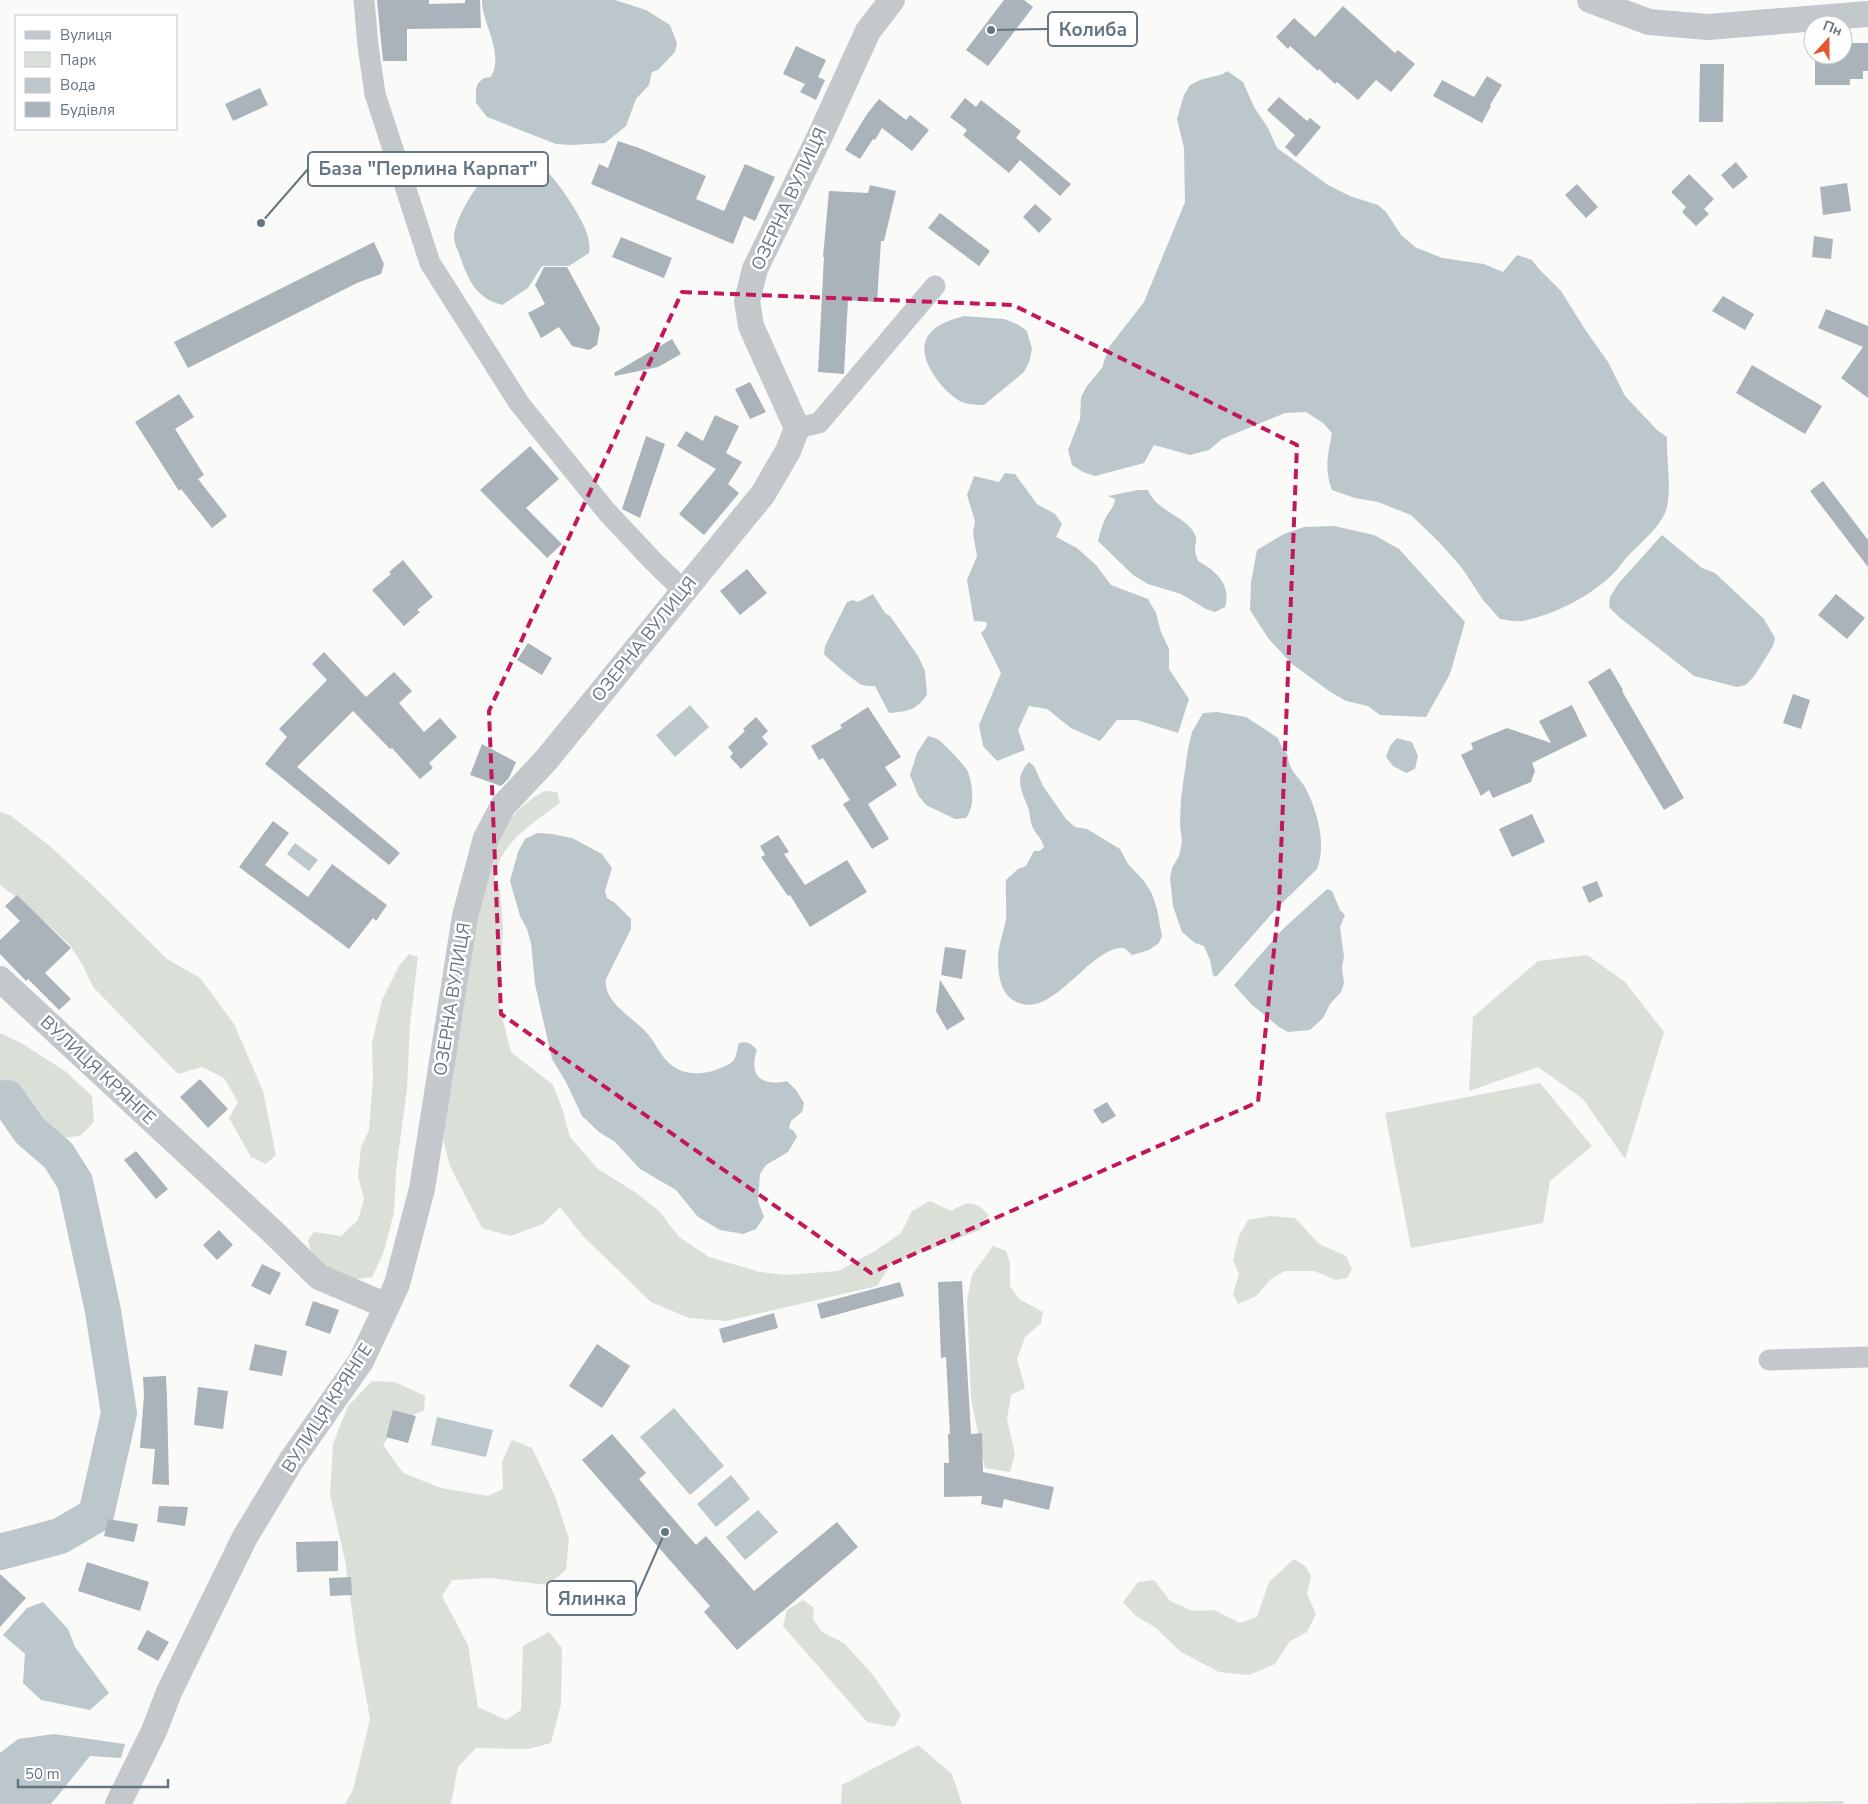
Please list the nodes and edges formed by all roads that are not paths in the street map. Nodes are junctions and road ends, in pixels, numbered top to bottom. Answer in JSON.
{"nodes":[{"id":1,"x":364,"y":0,"type":"edge"},
{"id":2,"x":892,"y":0,"type":"edge"},
{"id":3,"x":1590,"y":0,"type":"edge"},
{"id":4,"x":1868,"y":14,"type":"edge"},
{"id":5,"x":935,"y":286,"type":"dead end"},
{"id":6,"x":797,"y":428,"type":"junction"},
{"id":7,"x":684,"y":591,"type":"junction"},
{"id":8,"x":0,"y":979,"type":"edge"},
{"id":9,"x":387,"y":1306,"type":"junction"},
{"id":10,"x":1868,"y":1357,"type":"edge"},
{"id":11,"x":1769,"y":1360,"type":"dead end"},
{"id":12,"x":118,"y":1804,"type":"edge"}],
"edges":[{"from":1,"to":7,"type":"street"},
{"from":2,"to":6,"type":"street","name":"ОЗЕРНА ВУЛИЦЯ"},
{"from":3,"to":4,"type":"street"},
{"from":5,"to":6,"type":"street"},
{"from":6,"to":7,"type":"street","name":"ОЗЕРНА ВУЛИЦЯ"},
{"from":7,"to":9,"type":"street","name":"ОЗЕРНА ВУЛИЦЯ"},
{"from":8,"to":9,"type":"street","name":"ВУЛИЦЯ КРЯНГЕ"},
{"from":9,"to":12,"type":"street","name":"ВУЛИЦЯ КРЯНГЕ"},
{"from":10,"to":11,"type":"street"}]}
